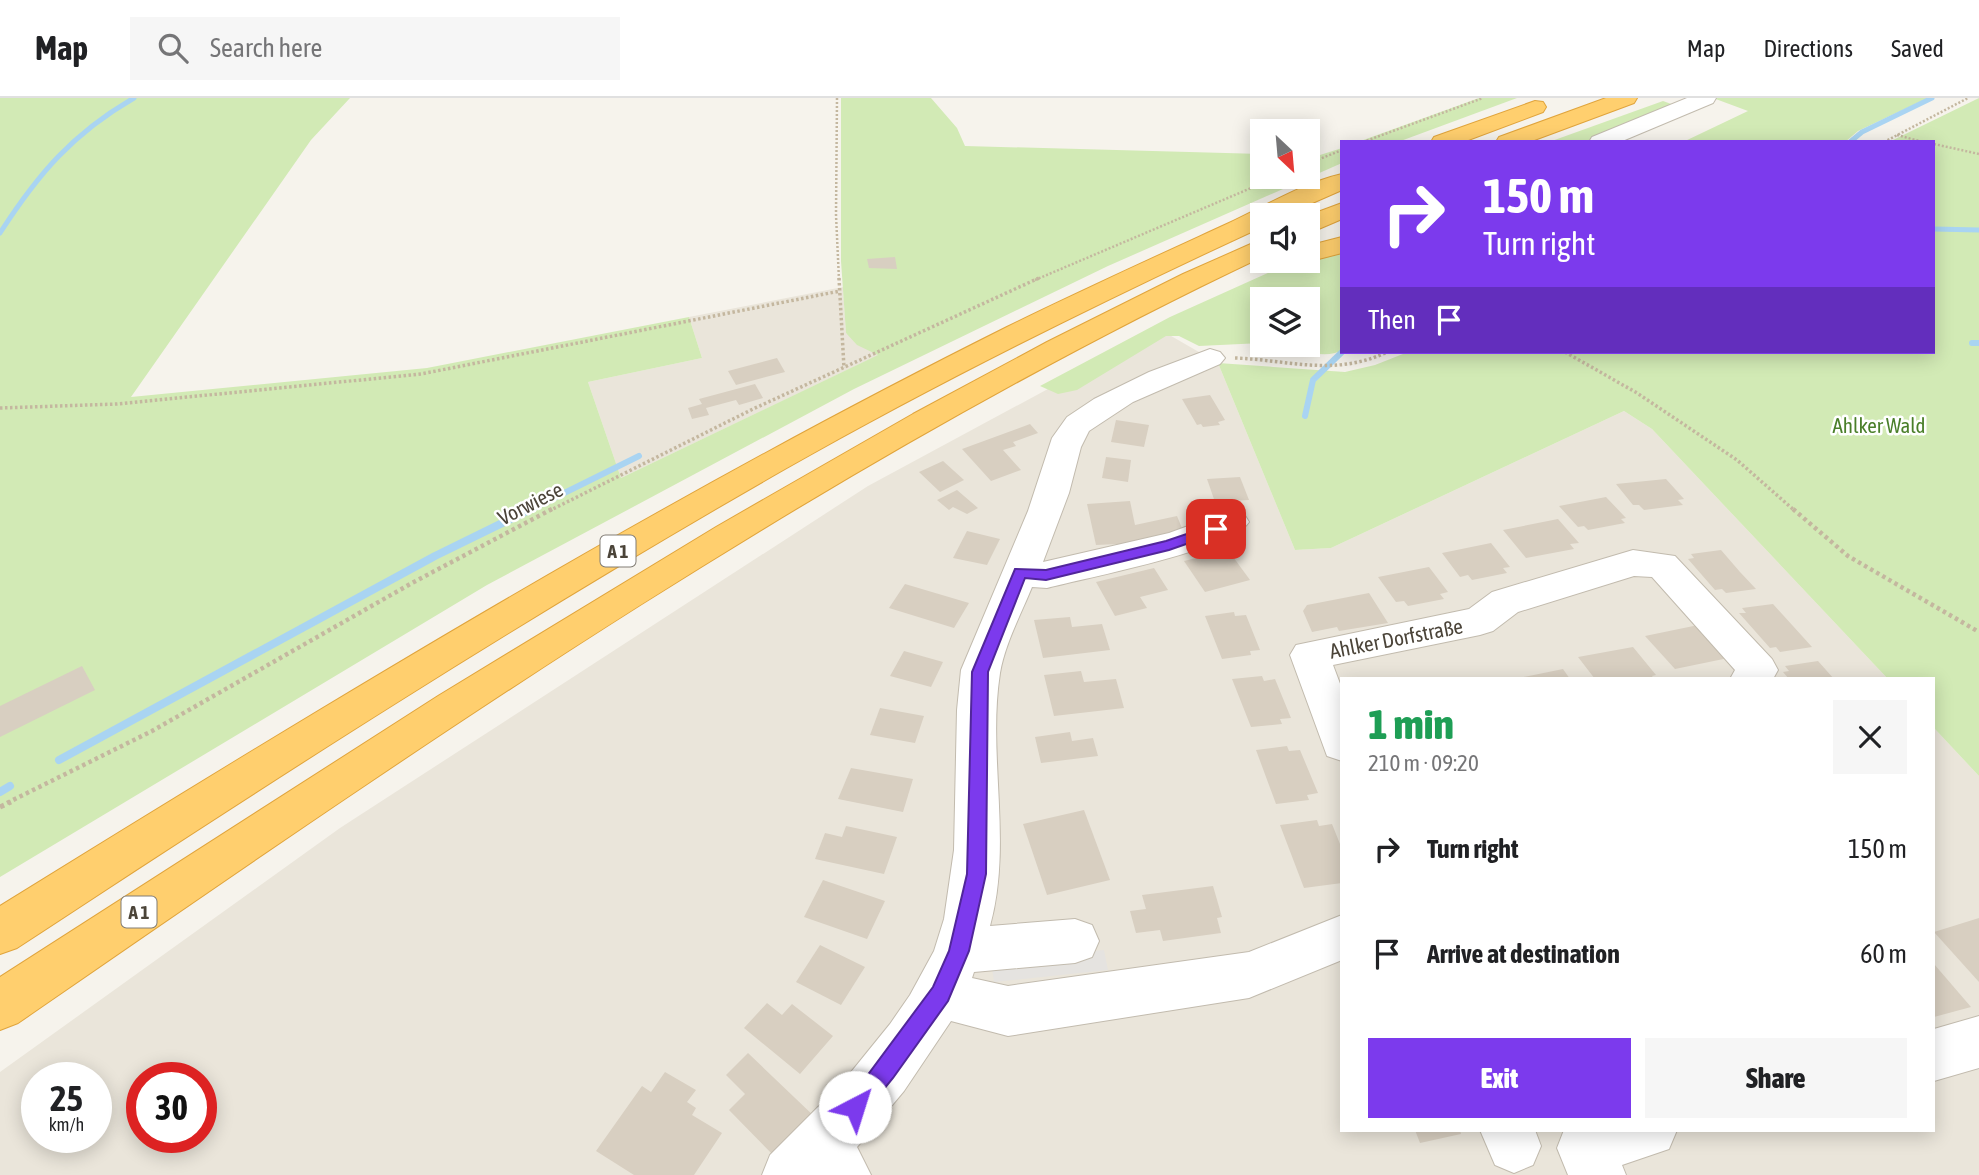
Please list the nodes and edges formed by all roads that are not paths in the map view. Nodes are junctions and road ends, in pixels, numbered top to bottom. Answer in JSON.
{"nodes":[{"id":1,"x":1560,"y":98,"type":"edge"},
{"id":2,"x":1626,"y":98,"type":"edge"},
{"id":3,"x":1705,"y":98,"type":"edge"},
{"id":4,"x":1448,"y":140,"type":"edge"},
{"id":5,"x":1512,"y":140,"type":"edge"},
{"id":6,"x":1605,"y":140,"type":"edge"},
{"id":7,"x":1340,"y":182,"type":"edge"},
{"id":8,"x":1292,"y":203,"type":"edge"},
{"id":9,"x":1340,"y":211,"type":"edge"},
{"id":10,"x":1320,"y":220,"type":"edge"},
{"id":11,"x":1250,"y":222,"type":"edge"},
{"id":12,"x":1340,"y":246,"type":"edge"},
{"id":13,"x":1320,"y":251,"type":"edge"},
{"id":14,"x":1250,"y":253,"type":"edge"},
{"id":15,"x":1250,"y":268,"type":"edge"},
{"id":16,"x":1196,"y":279,"type":"junction"},
{"id":17,"x":1210,"y":358,"type":"road end"},
{"id":18,"x":1232,"y":522,"type":"dead end"},
{"id":19,"x":1020,"y":573,"type":"junction"},
{"id":20,"x":1752,"y":677,"type":"edge"},
{"id":21,"x":1340,"y":738,"type":"edge"},
{"id":22,"x":0,"y":932,"type":"edge"},
{"id":23,"x":1340,"y":938,"type":"edge"},
{"id":24,"x":1075,"y":941,"type":"dead end"},
{"id":25,"x":950,"y":973,"type":"junction"},
{"id":26,"x":0,"y":1006,"type":"edge"},
{"id":27,"x":1979,"y":1042,"type":"edge"},
{"id":28,"x":1935,"y":1055,"type":"edge"},
{"id":29,"x":1643,"y":1132,"type":"edge"},
{"id":30,"x":819,"y":1165,"type":"edge"},
{"id":31,"x":1598,"y":1175,"type":"edge"}],
"edges":[{"from":1,"to":4,"type":"highway"},
{"from":2,"to":5,"type":"highway"},
{"from":3,"to":6,"type":"street"},
{"from":7,"to":8,"type":"highway","number":"A 1"},
{"from":9,"to":10,"type":"highway"},
{"from":11,"to":22,"type":"highway","number":"A 1"},
{"from":12,"to":13,"type":"highway"},
{"from":14,"to":16,"type":"highway","number":"A 1"},
{"from":15,"to":16,"type":"highway"},
{"from":16,"to":26,"type":"highway","number":"A 1"},
{"from":17,"to":19,"type":"street"},
{"from":18,"to":19,"type":"street"},
{"from":19,"to":25,"type":"street"},
{"from":20,"to":21,"type":"street","name":"Ahlker Dorfstraße"},
{"from":23,"to":25,"type":"street"},
{"from":24,"to":25,"type":"street"},
{"from":25,"to":30,"type":"street"},
{"from":27,"to":28,"type":"street"},
{"from":29,"to":31,"type":"street"}]}
